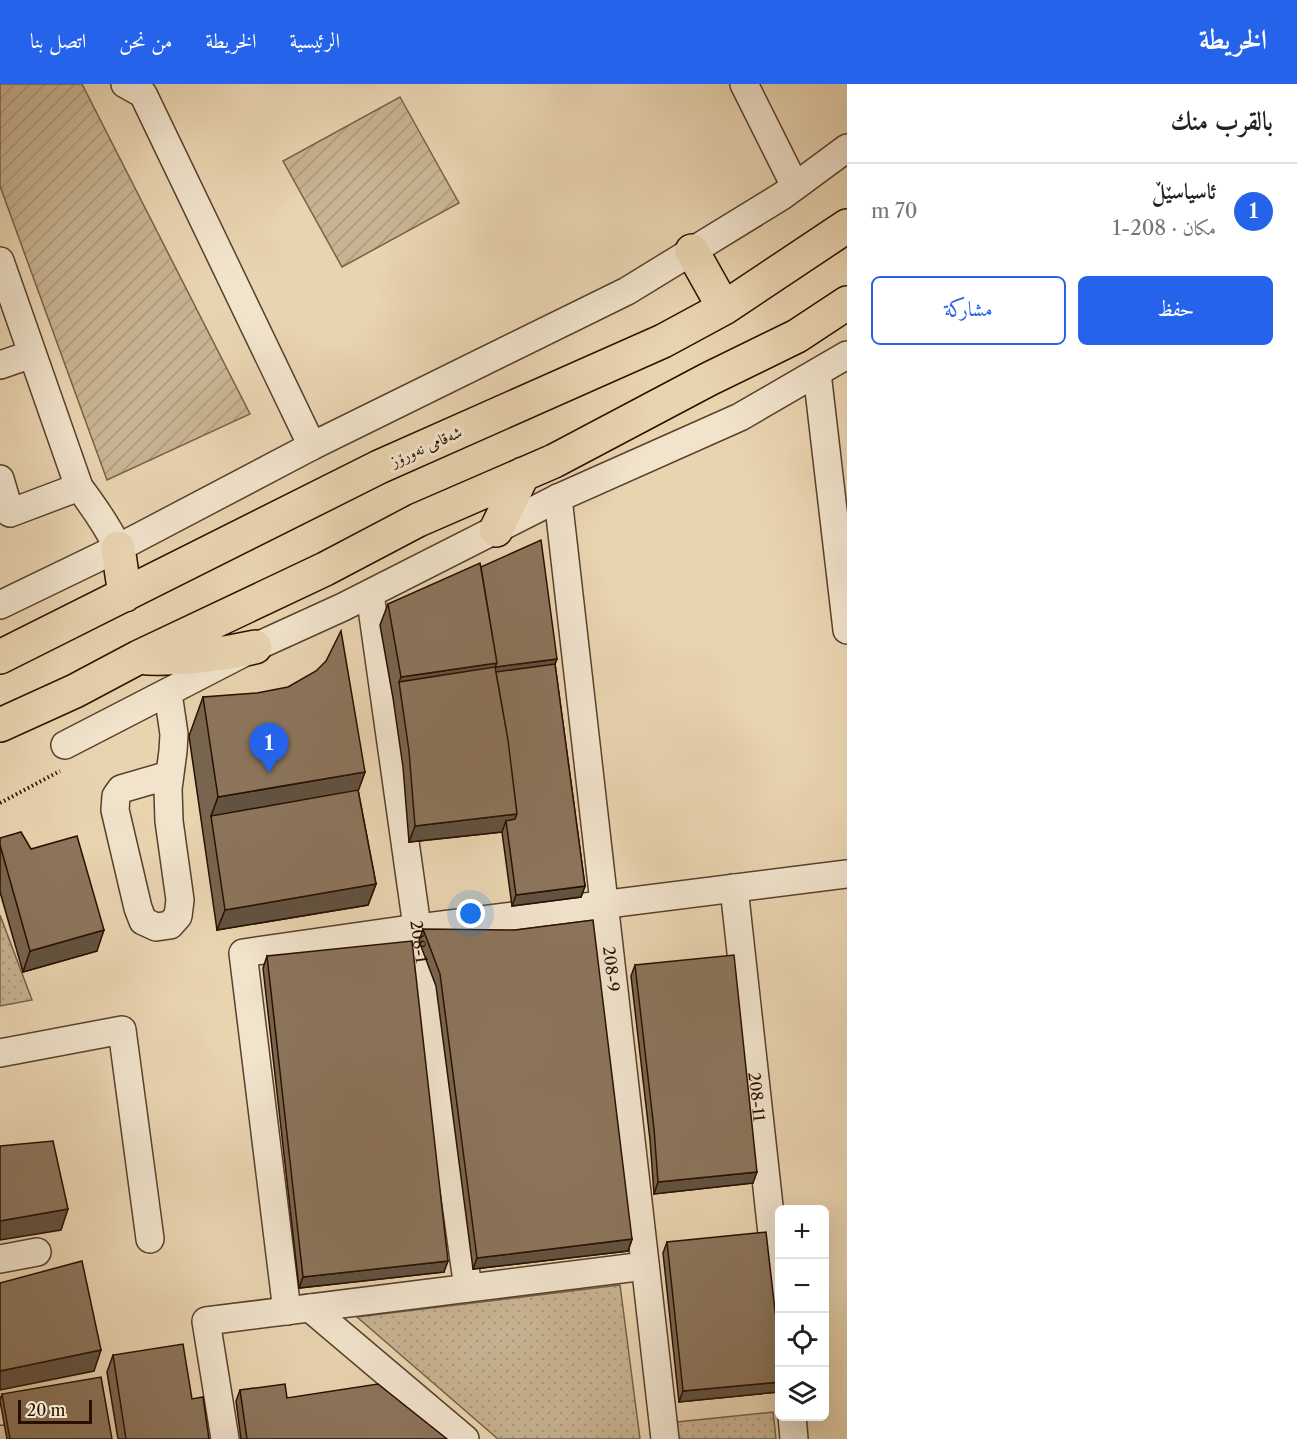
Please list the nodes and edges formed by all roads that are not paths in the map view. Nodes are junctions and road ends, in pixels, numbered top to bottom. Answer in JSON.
{"nodes":[{"id":1,"x":125,"y":84,"type":"edge"},
{"id":2,"x":744,"y":84,"type":"edge"},
{"id":3,"x":847,"y":148,"type":"edge"},
{"id":4,"x":795,"y":186,"type":"junction"},
{"id":5,"x":847,"y":226,"type":"edge"},
{"id":6,"x":692,"y":251,"type":"junction"},
{"id":7,"x":0,"y":261,"type":"edge"},
{"id":8,"x":847,"y":303,"type":"edge"},
{"id":9,"x":724,"y":308,"type":"junction"},
{"id":10,"x":32,"y":354,"type":"junction"},
{"id":11,"x":847,"y":355,"type":"edge"},
{"id":12,"x":0,"y":364,"type":"edge"},
{"id":13,"x":817,"y":373,"type":"junction"},
{"id":14,"x":312,"y":446,"type":"junction"},
{"id":15,"x":837,"y":452,"type":"edge"},
{"id":16,"x":523,"y":474,"type":"junction"},
{"id":17,"x":0,"y":479,"type":"edge"},
{"id":18,"x":79,"y":487,"type":"junction"},
{"id":19,"x":839,"y":490,"type":"edge"},
{"id":20,"x":558,"y":498,"type":"junction"},
{"id":21,"x":496,"y":530,"type":"junction"},
{"id":22,"x":118,"y":548,"type":"junction"},
{"id":23,"x":370,"y":594,"type":"junction"},
{"id":24,"x":125,"y":595,"type":"junction"},
{"id":25,"x":0,"y":605,"type":"edge"},
{"id":26,"x":847,"y":630,"type":"edge"},
{"id":27,"x":255,"y":647,"type":"junction"},
{"id":28,"x":0,"y":657,"type":"edge"},
{"id":29,"x":139,"y":657,"type":"junction"},
{"id":30,"x":75,"y":691,"type":"junction"},
{"id":31,"x":168,"y":693,"type":"junction"},
{"id":32,"x":0,"y":725,"type":"edge"},
{"id":33,"x":65,"y":745,"type":"dead end"},
{"id":34,"x":0,"y":747,"type":"edge"},
{"id":35,"x":169,"y":775,"type":"junction"},
{"id":36,"x":847,"y":874,"type":"edge"},
{"id":37,"x":734,"y":888,"type":"junction"},
{"id":38,"x":604,"y":904,"type":"junction"},
{"id":39,"x":417,"y":928,"type":"junction"},
{"id":40,"x":0,"y":1053,"type":"edge"},
{"id":41,"x":150,"y":1239,"type":"dead end"},
{"id":42,"x":37,"y":1252,"type":"dead end"},
{"id":43,"x":0,"y":1260,"type":"edge"},
{"id":44,"x":775,"y":1261,"type":"edge"},
{"id":45,"x":645,"y":1266,"type":"junction"},
{"id":46,"x":468,"y":1288,"type":"junction"},
{"id":47,"x":298,"y":1310,"type":"junction"},
{"id":48,"x":792,"y":1421,"type":"edge"},
{"id":49,"x":225,"y":1439,"type":"edge"},
{"id":50,"x":465,"y":1439,"type":"edge"},
{"id":51,"x":665,"y":1439,"type":"edge"},
{"id":52,"x":794,"y":1439,"type":"edge"}],
"edges":[{"from":1,"to":14,"type":"street"},
{"from":2,"to":4,"type":"street"},
{"from":3,"to":4,"type":"street"},
{"from":4,"to":6,"type":"street"},
{"from":5,"to":9,"type":"main road","name":"شەقامی نەورۆز"},
{"from":6,"to":9,"type":"main road"},
{"from":6,"to":14,"type":"street"},
{"from":7,"to":10,"type":"street"},
{"from":8,"to":16,"type":"main road"},
{"from":9,"to":24,"type":"main road","name":"شەقامی نەورۆز"},
{"from":10,"to":12,"type":"street"},
{"from":10,"to":18,"type":"street"},
{"from":11,"to":13,"type":"street"},
{"from":13,"to":15,"type":"street"},
{"from":13,"to":20,"type":"street"},
{"from":14,"to":22,"type":"street"},
{"from":15,"to":19,"type":"street"},
{"from":16,"to":21,"type":"main road"},
{"from":16,"to":29,"type":"main road"},
{"from":17,"to":18,"type":"street"},
{"from":18,"to":22,"type":"street"},
{"from":19,"to":26,"type":"street"},
{"from":20,"to":21,"type":"street"},
{"from":20,"to":38,"type":"street","name":"208-9"},
{"from":21,"to":23,"type":"street"},
{"from":22,"to":24,"type":"main road"},
{"from":22,"to":25,"type":"street"},
{"from":23,"to":27,"type":"street"},
{"from":23,"to":39,"type":"street","name":"208-1"},
{"from":24,"to":28,"type":"main road","name":"شەقامی نەورۆز"},
{"from":27,"to":29,"type":"main road"},
{"from":27,"to":31,"type":"street"},
{"from":29,"to":30,"type":"main road"},
{"from":30,"to":32,"type":"main road"},
{"from":30,"to":34,"type":"main road"},
{"from":31,"to":33,"type":"street"},
{"from":31,"to":35,"type":"street"},
{"from":35,"to":35,"type":"street"},
{"from":36,"to":37,"type":"street"},
{"from":37,"to":38,"type":"street"},
{"from":37,"to":44,"type":"street","name":"208-11"},
{"from":38,"to":39,"type":"street"},
{"from":38,"to":45,"type":"street","name":"208-9"},
{"from":39,"to":46,"type":"street","name":"208-1"},
{"from":39,"to":47,"type":"street"},
{"from":40,"to":41,"type":"street"},
{"from":42,"to":43,"type":"street"},
{"from":45,"to":46,"type":"street"},
{"from":45,"to":51,"type":"street","name":"208-9"},
{"from":46,"to":47,"type":"street"},
{"from":47,"to":49,"type":"street"},
{"from":47,"to":50,"type":"street"},
{"from":48,"to":52,"type":"street"}]}
